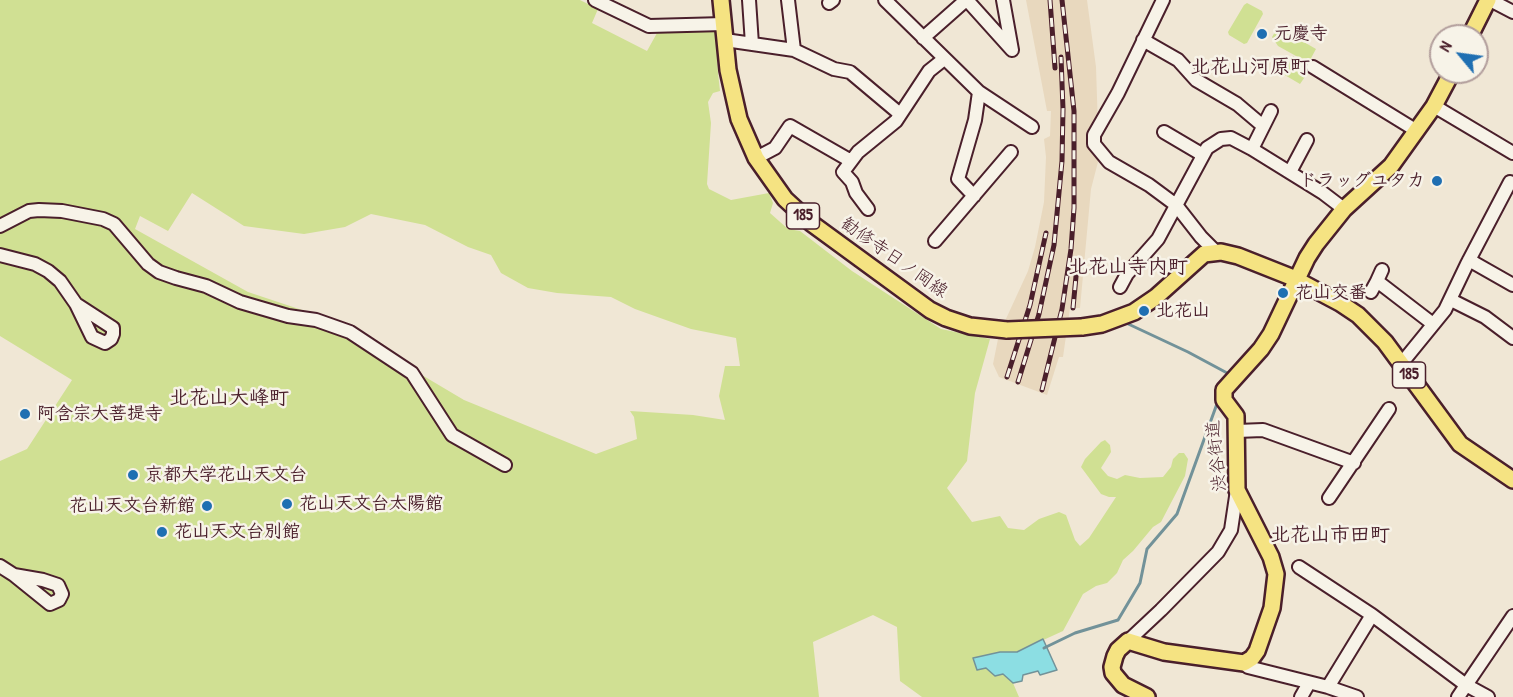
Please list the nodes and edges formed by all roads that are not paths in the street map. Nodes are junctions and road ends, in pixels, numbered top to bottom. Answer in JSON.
{"nodes":[{"id":1,"x":595,"y":0,"type":"edge"},
{"id":2,"x":721,"y":0,"type":"edge"},
{"id":3,"x":749,"y":0,"type":"edge"},
{"id":4,"x":788,"y":0,"type":"edge"},
{"id":5,"x":885,"y":0,"type":"edge"},
{"id":6,"x":966,"y":0,"type":"edge"},
{"id":7,"x":1003,"y":0,"type":"edge"},
{"id":8,"x":1163,"y":0,"type":"edge"},
{"id":9,"x":1486,"y":1,"type":"edge"},
{"id":10,"x":1513,"y":12,"type":"edge"},
{"id":11,"x":724,"y":24,"type":"junction"},
{"id":12,"x":1475,"y":24,"type":"edge"},
{"id":13,"x":923,"y":38,"type":"junction"},
{"id":14,"x":725,"y":40,"type":"junction"},
{"id":15,"x":1143,"y":40,"type":"junction"},
{"id":16,"x":752,"y":44,"type":"junction"},
{"id":17,"x":794,"y":50,"type":"junction"},
{"id":18,"x":944,"y":59,"type":"junction"},
{"id":19,"x":1313,"y":67,"type":"dead end"},
{"id":20,"x":1446,"y":84,"type":"edge"},
{"id":21,"x":980,"y":92,"type":"junction"},
{"id":22,"x":1434,"y":106,"type":"junction"},
{"id":23,"x":1271,"y":111,"type":"dead end"},
{"id":24,"x":900,"y":114,"type":"junction"},
{"id":25,"x":1263,"y":126,"type":"junction"},
{"id":26,"x":1032,"y":127,"type":"dead end"},
{"id":27,"x":1417,"y":131,"type":"junction"},
{"id":28,"x":1164,"y":132,"type":"dead end"},
{"id":29,"x":1306,"y":140,"type":"dead end"},
{"id":30,"x":1252,"y":148,"type":"junction"},
{"id":31,"x":1011,"y":152,"type":"dead end"},
{"id":32,"x":1513,"y":153,"type":"edge"},
{"id":33,"x":1203,"y":155,"type":"junction"},
{"id":34,"x":756,"y":158,"type":"junction"},
{"id":35,"x":851,"y":161,"type":"junction"},
{"id":36,"x":1290,"y":172,"type":"junction"},
{"id":37,"x":1510,"y":182,"type":"dead end"},
{"id":38,"x":974,"y":196,"type":"junction"},
{"id":39,"x":1176,"y":205,"type":"junction"},
{"id":40,"x":1344,"y":209,"type":"junction"},
{"id":41,"x":868,"y":210,"type":"dead end"},
{"id":42,"x":0,"y":226,"type":"edge"},
{"id":43,"x":935,"y":241,"type":"dead end"},
{"id":44,"x":1216,"y":252,"type":"junction"},
{"id":45,"x":0,"y":255,"type":"edge"},
{"id":46,"x":1469,"y":260,"type":"junction"},
{"id":47,"x":1297,"y":281,"type":"junction"},
{"id":48,"x":1513,"y":285,"type":"edge"},
{"id":49,"x":1120,"y":287,"type":"dead end"},
{"id":50,"x":1371,"y":292,"type":"dead end"},
{"id":51,"x":1451,"y":300,"type":"junction"},
{"id":52,"x":76,"y":304,"type":"junction"},
{"id":53,"x":104,"y":321,"type":"junction"},
{"id":54,"x":1433,"y":324,"type":"junction"},
{"id":55,"x":92,"y":337,"type":"junction"},
{"id":56,"x":1513,"y":338,"type":"edge"},
{"id":57,"x":1401,"y":364,"type":"junction"},
{"id":58,"x":1389,"y":409,"type":"dead end"},
{"id":59,"x":1237,"y":431,"type":"junction"},
{"id":60,"x":1354,"y":463,"type":"junction"},
{"id":61,"x":505,"y":465,"type":"dead end"},
{"id":62,"x":1513,"y":480,"type":"edge"},
{"id":63,"x":1237,"y":490,"type":"junction"},
{"id":64,"x":1329,"y":498,"type":"dead end"},
{"id":65,"x":0,"y":566,"type":"edge"},
{"id":66,"x":1299,"y":567,"type":"dead end"},
{"id":67,"x":14,"y":575,"type":"dead end"},
{"id":68,"x":1372,"y":615,"type":"junction"},
{"id":69,"x":1513,"y":616,"type":"edge"},
{"id":70,"x":1128,"y":640,"type":"junction"},
{"id":71,"x":1244,"y":663,"type":"junction"},
{"id":72,"x":1309,"y":683,"type":"junction"},
{"id":73,"x":1466,"y":685,"type":"junction"},
{"id":74,"x":1328,"y":687,"type":"junction"},
{"id":75,"x":1147,"y":697,"type":"edge"},
{"id":76,"x":1301,"y":697,"type":"edge"},
{"id":77,"x":1357,"y":697,"type":"edge"},
{"id":78,"x":1458,"y":697,"type":"edge"},
{"id":79,"x":1488,"y":697,"type":"edge"}],
"edges":[{"from":1,"to":11,"type":"street"},
{"from":2,"to":11,"type":"main road","name":"勧修寺日ノ岡線","number":"185"},
{"from":3,"to":16,"type":"street"},
{"from":4,"to":17,"type":"street"},
{"from":5,"to":13,"type":"street"},
{"from":6,"to":7,"type":"street"},
{"from":6,"to":13,"type":"street"},
{"from":8,"to":15,"type":"street"},
{"from":9,"to":10,"type":"street"},
{"from":9,"to":12,"type":"main road"},
{"from":11,"to":14,"type":"main road","name":"勧修寺日ノ岡線","number":"185"},
{"from":13,"to":18,"type":"street"},
{"from":14,"to":16,"type":"street"},
{"from":14,"to":34,"type":"main road","name":"勧修寺日ノ岡線","number":"185"},
{"from":15,"to":25,"type":"street"},
{"from":15,"to":39,"type":"street"},
{"from":16,"to":17,"type":"street"},
{"from":17,"to":24,"type":"street"},
{"from":18,"to":21,"type":"street"},
{"from":18,"to":24,"type":"street"},
{"from":19,"to":27,"type":"street"},
{"from":20,"to":22,"type":"main road","name":"渋谷街道"},
{"from":21,"to":26,"type":"street"},
{"from":21,"to":38,"type":"street"},
{"from":22,"to":27,"type":"main road","name":"渋谷街道"},
{"from":22,"to":32,"type":"street"},
{"from":23,"to":25,"type":"street"},
{"from":24,"to":35,"type":"street"},
{"from":25,"to":30,"type":"street"},
{"from":27,"to":40,"type":"main road","name":"渋谷街道"},
{"from":28,"to":33,"type":"street"},
{"from":29,"to":36,"type":"street"},
{"from":30,"to":33,"type":"street"},
{"from":30,"to":36,"type":"street"},
{"from":31,"to":38,"type":"street"},
{"from":33,"to":39,"type":"street"},
{"from":34,"to":35,"type":"street"},
{"from":34,"to":44,"type":"main road","name":"勧修寺日ノ岡線","number":"185","bridge":true},
{"from":35,"to":41,"type":"street"},
{"from":36,"to":40,"type":"street"},
{"from":37,"to":46,"type":"street"},
{"from":38,"to":43,"type":"street"},
{"from":39,"to":44,"type":"street"},
{"from":39,"to":49,"type":"street"},
{"from":40,"to":47,"type":"main road","name":"渋谷街道"},
{"from":42,"to":61,"type":"street"},
{"from":44,"to":47,"type":"main road","number":"185"},
{"from":45,"to":52,"type":"street"},
{"from":46,"to":48,"type":"street"},
{"from":46,"to":51,"type":"street"},
{"from":47,"to":57,"type":"main road","number":"185"},
{"from":47,"to":59,"type":"main road","name":"渋谷街道"},
{"from":50,"to":54,"type":"street"},
{"from":51,"to":54,"type":"street"},
{"from":51,"to":56,"type":"street"},
{"from":52,"to":53,"type":"street"},
{"from":52,"to":55,"type":"street"},
{"from":53,"to":55,"type":"street"},
{"from":53,"to":55,"type":"street"},
{"from":54,"to":57,"type":"street"},
{"from":57,"to":62,"type":"main road","number":"185"},
{"from":58,"to":60,"type":"street"},
{"from":59,"to":60,"type":"street"},
{"from":59,"to":63,"type":"main road","name":"渋谷街道"},
{"from":60,"to":64,"type":"street"},
{"from":63,"to":70,"type":"street"},
{"from":63,"to":71,"type":"main road","name":"渋谷街道"},
{"from":65,"to":67,"type":"street"},
{"from":66,"to":68,"type":"street"},
{"from":68,"to":73,"type":"street"},
{"from":68,"to":74,"type":"street"},
{"from":69,"to":73,"type":"street"},
{"from":70,"to":71,"type":"main road"},
{"from":70,"to":75,"type":"main road"},
{"from":71,"to":72,"type":"street"},
{"from":72,"to":74,"type":"street"},
{"from":72,"to":76,"type":"street"},
{"from":73,"to":78,"type":"street"},
{"from":73,"to":79,"type":"street"},
{"from":74,"to":77,"type":"street"}]}
